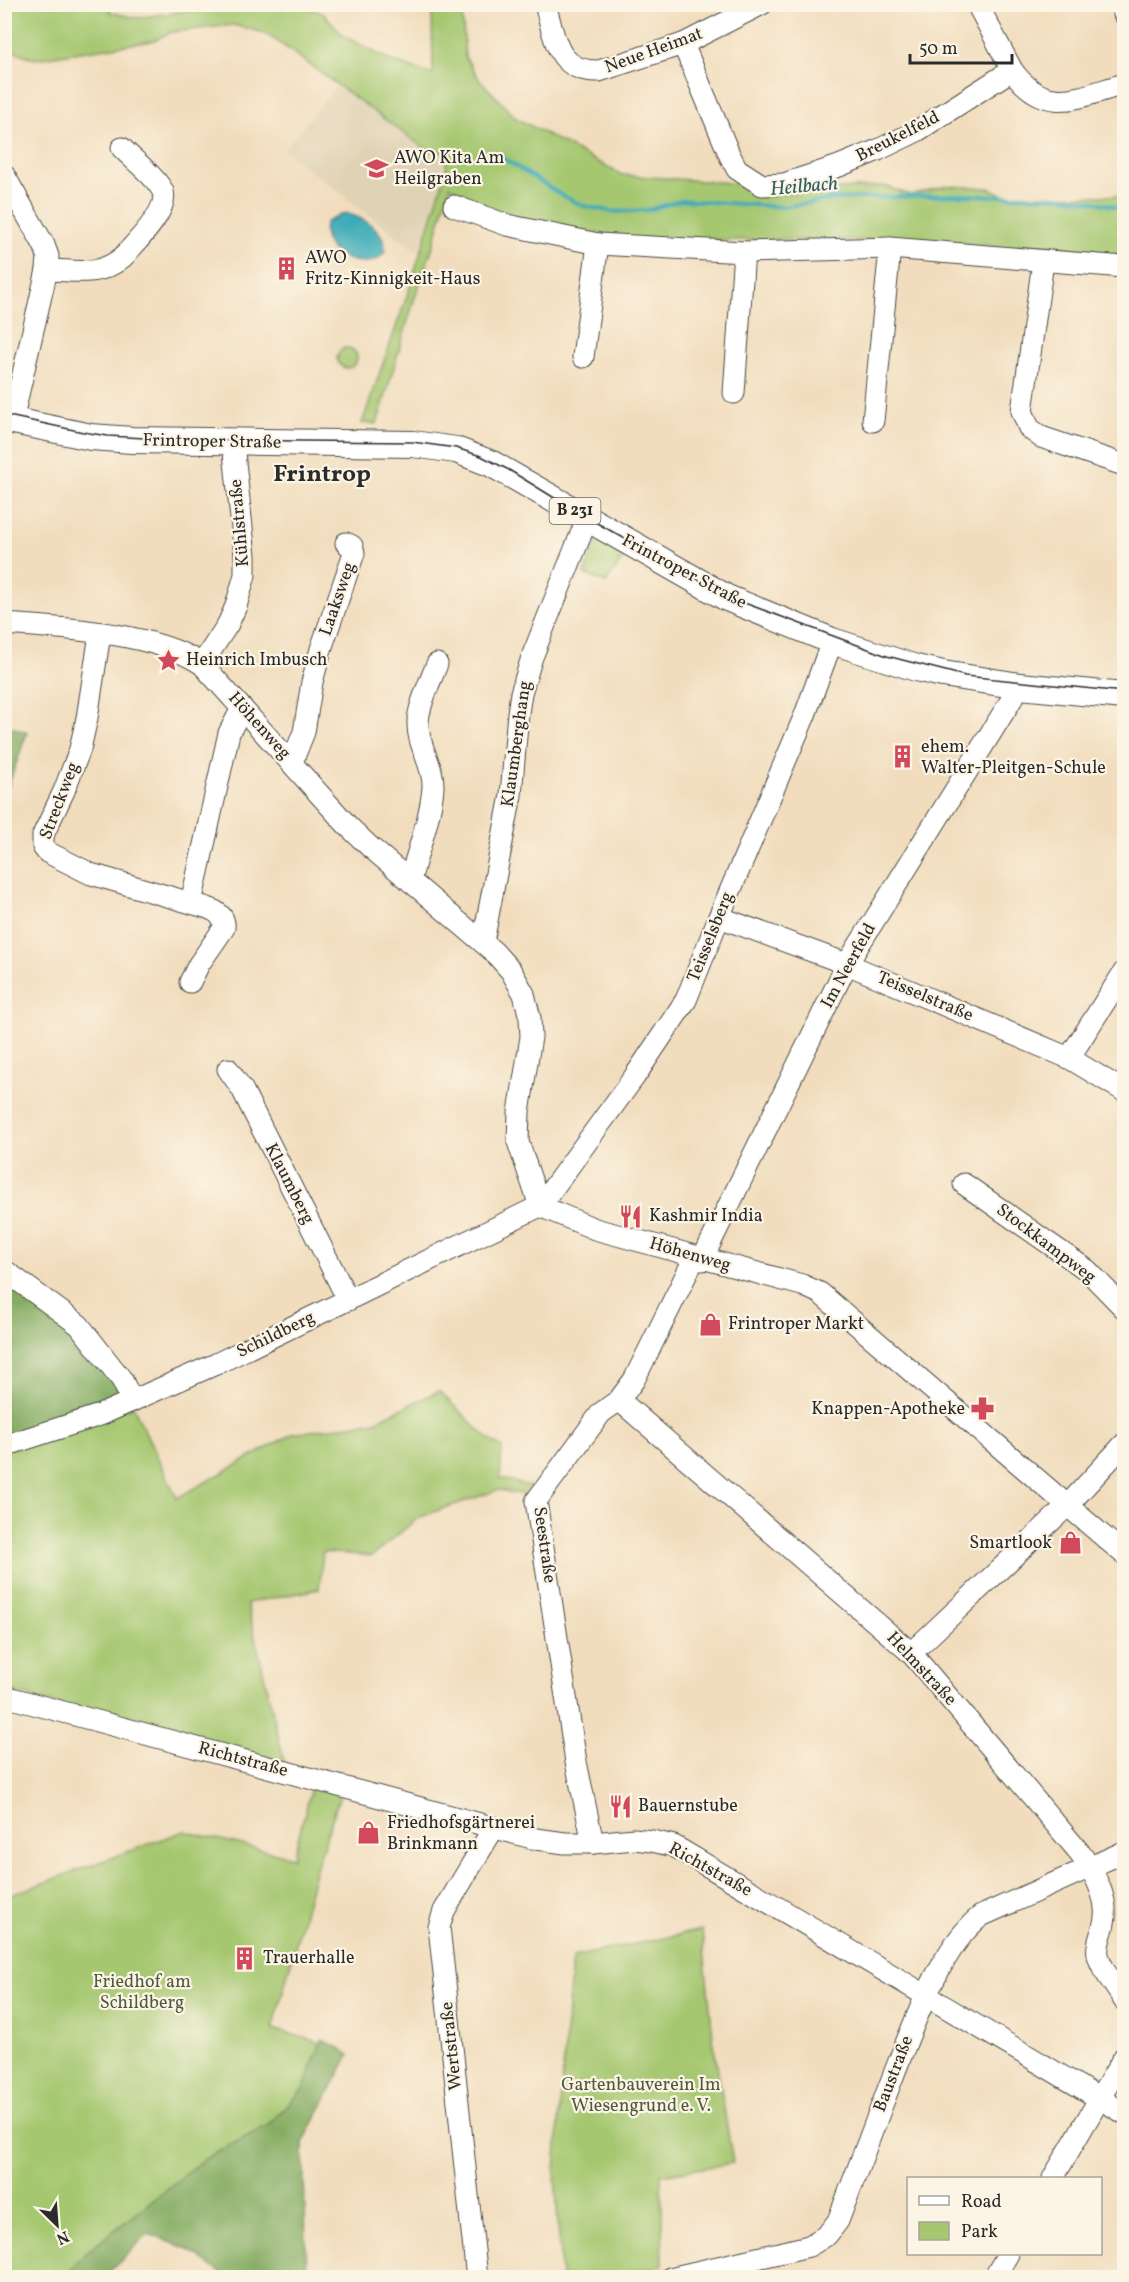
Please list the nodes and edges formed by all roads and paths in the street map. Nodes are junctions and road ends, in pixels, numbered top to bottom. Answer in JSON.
{"nodes":[{"id":1,"x":545,"y":4,"type":"edge"},
{"id":2,"x":762,"y":4,"type":"edge"},
{"id":3,"x":976,"y":4,"type":"edge"},
{"id":4,"x":1122,"y":4,"type":"edge"},
{"id":5,"x":1125,"y":14,"type":"edge"},
{"id":6,"x":683,"y":44,"type":"junction"},
{"id":7,"x":1012,"y":70,"type":"junction"},
{"id":8,"x":1125,"y":84,"type":"edge"},
{"id":9,"x":122,"y":148,"type":"dead end"},
{"id":10,"x":5,"y":179,"type":"edge"},
{"id":11,"x":454,"y":206,"type":"dead end"},
{"id":12,"x":598,"y":244,"type":"junction"},
{"id":13,"x":890,"y":248,"type":"junction"},
{"id":14,"x":744,"y":252,"type":"junction"},
{"id":15,"x":1043,"y":262,"type":"junction"},
{"id":16,"x":1125,"y":267,"type":"edge"},
{"id":17,"x":47,"y":270,"type":"junction"},
{"id":18,"x":583,"y":357,"type":"dead end"},
{"id":19,"x":735,"y":393,"type":"dead end"},
{"id":20,"x":8,"y":420,"type":"edge"},
{"id":21,"x":873,"y":421,"type":"dead end"},
{"id":22,"x":233,"y":443,"type":"junction"},
{"id":23,"x":1125,"y":465,"type":"edge"},
{"id":24,"x":587,"y":519,"type":"junction"},
{"id":25,"x":346,"y":543,"type":"dead end"},
{"id":26,"x":4,"y":624,"type":"edge"},
{"id":27,"x":100,"y":634,"type":"junction"},
{"id":28,"x":832,"y":641,"type":"junction"},
{"id":29,"x":202,"y":664,"type":"junction"},
{"id":30,"x":437,"y":664,"type":"dead end"},
{"id":31,"x":1020,"y":686,"type":"junction"},
{"id":32,"x":1125,"y":696,"type":"edge"},
{"id":33,"x":242,"y":708,"type":"junction"},
{"id":34,"x":292,"y":762,"type":"junction"},
{"id":35,"x":410,"y":881,"type":"junction"},
{"id":36,"x":190,"y":903,"type":"junction"},
{"id":37,"x":719,"y":917,"type":"junction"},
{"id":38,"x":483,"y":942,"type":"junction"},
{"id":39,"x":847,"y":964,"type":"junction"},
{"id":40,"x":1125,"y":972,"type":"edge"},
{"id":41,"x":190,"y":982,"type":"dead end"},
{"id":42,"x":1069,"y":1058,"type":"junction"},
{"id":43,"x":228,"y":1069,"type":"dead end"},
{"id":44,"x":1125,"y":1090,"type":"edge"},
{"id":45,"x":964,"y":1184,"type":"dead end"},
{"id":46,"x":540,"y":1206,"type":"junction"},
{"id":47,"x":698,"y":1258,"type":"junction"},
{"id":48,"x":4,"y":1270,"type":"edge"},
{"id":49,"x":348,"y":1300,"type":"junction"},
{"id":50,"x":1125,"y":1308,"type":"edge"},
{"id":51,"x":619,"y":1400,"type":"junction"},
{"id":52,"x":132,"y":1401,"type":"junction"},
{"id":53,"x":1125,"y":1444,"type":"edge"},
{"id":54,"x":4,"y":1446,"type":"edge"},
{"id":55,"x":1067,"y":1506,"type":"junction"},
{"id":56,"x":1125,"y":1554,"type":"edge"},
{"id":57,"x":911,"y":1653,"type":"junction"},
{"id":58,"x":4,"y":1696,"type":"edge"},
{"id":59,"x":493,"y":1829,"type":"junction"},
{"id":60,"x":593,"y":1843,"type":"junction"},
{"id":61,"x":1125,"y":1852,"type":"edge"},
{"id":62,"x":1091,"y":1868,"type":"junction"},
{"id":63,"x":926,"y":1996,"type":"junction"},
{"id":64,"x":1125,"y":2000,"type":"edge"},
{"id":65,"x":1125,"y":2057,"type":"edge"},
{"id":66,"x":1101,"y":2098,"type":"junction"},
{"id":67,"x":1125,"y":2113,"type":"edge"},
{"id":68,"x":1054,"y":2177,"type":"edge"},
{"id":69,"x":1007,"y":2255,"type":"edge"},
{"id":70,"x":477,"y":2277,"type":"edge"},
{"id":71,"x":670,"y":2277,"type":"edge"},
{"id":72,"x":994,"y":2277,"type":"edge"}],
"edges":[{"from":1,"to":6,"type":"street","name":"Neue Heimat"},
{"from":2,"to":6,"type":"street","name":"Neue Heimat"},
{"from":3,"to":7,"type":"street"},
{"from":4,"to":5,"type":"street"},
{"from":6,"to":7,"type":"street","name":"Breukelfeld"},
{"from":7,"to":8,"type":"street"},
{"from":9,"to":17,"type":"street"},
{"from":10,"to":17,"type":"street"},
{"from":11,"to":12,"type":"street"},
{"from":12,"to":14,"type":"street"},
{"from":12,"to":18,"type":"street"},
{"from":13,"to":14,"type":"street"},
{"from":13,"to":15,"type":"street"},
{"from":13,"to":21,"type":"street"},
{"from":14,"to":19,"type":"street"},
{"from":15,"to":16,"type":"street"},
{"from":15,"to":23,"type":"street"},
{"from":17,"to":20,"type":"street"},
{"from":20,"to":22,"type":"main road","name":"Frintroper Straße","number":"B 231"},
{"from":22,"to":24,"type":"main road","name":"Frintroper Straße","number":"B 231"},
{"from":22,"to":29,"type":"street","name":"Kühlstraße"},
{"from":24,"to":28,"type":"main road","name":"Frintroper Straße","number":"B 231"},
{"from":24,"to":38,"type":"street","name":"Klaumberghang"},
{"from":25,"to":34,"type":"street","name":"Laaksweg"},
{"from":26,"to":27,"type":"street","name":"Höhenweg"},
{"from":27,"to":29,"type":"street","name":"Höhenweg"},
{"from":27,"to":36,"type":"street","name":"Streckweg"},
{"from":28,"to":31,"type":"main road","name":"Frintroper Straße","number":"B 231"},
{"from":28,"to":37,"type":"street","name":"Teisselsberg"},
{"from":29,"to":33,"type":"street","name":"Höhenweg"},
{"from":30,"to":35,"type":"street"},
{"from":31,"to":32,"type":"main road","name":"Frintroper Straße","number":"B 231"},
{"from":31,"to":39,"type":"street","name":"Im Neerfeld"},
{"from":33,"to":34,"type":"street","name":"Höhenweg"},
{"from":33,"to":36,"type":"street"},
{"from":34,"to":35,"type":"street","name":"Höhenweg"},
{"from":35,"to":38,"type":"street","name":"Höhenweg"},
{"from":36,"to":41,"type":"street","name":"Streckweg"},
{"from":37,"to":39,"type":"street","name":"Teisselstraße"},
{"from":37,"to":46,"type":"street","name":"Teisselsberg"},
{"from":38,"to":46,"type":"street","name":"Höhenweg"},
{"from":39,"to":42,"type":"street","name":"Teisselstraße"},
{"from":39,"to":47,"type":"street","name":"Im Neerfeld"},
{"from":40,"to":42,"type":"street"},
{"from":42,"to":44,"type":"street","name":"Teisselstraße"},
{"from":43,"to":49,"type":"street","name":"Klaumberg"},
{"from":45,"to":50,"type":"street","name":"Stockkampweg"},
{"from":46,"to":47,"type":"street","name":"Höhenweg"},
{"from":46,"to":49,"type":"street","name":"Schildberg"},
{"from":47,"to":51,"type":"street","name":"Seestraße"},
{"from":47,"to":55,"type":"street","name":"Höhenweg"},
{"from":48,"to":52,"type":"street"},
{"from":49,"to":52,"type":"street","name":"Schildberg"},
{"from":51,"to":57,"type":"street","name":"Helmstraße"},
{"from":51,"to":60,"type":"street","name":"Seestraße"},
{"from":52,"to":54,"type":"street","name":"Schildberg"},
{"from":53,"to":55,"type":"street"},
{"from":55,"to":56,"type":"street","name":"Höhenweg"},
{"from":55,"to":57,"type":"street"},
{"from":57,"to":62,"type":"street","name":"Helmstraße"},
{"from":58,"to":59,"type":"street","name":"Richtstraße"},
{"from":59,"to":60,"type":"street","name":"Richtstraße"},
{"from":59,"to":70,"type":"street","name":"Wertstraße"},
{"from":60,"to":63,"type":"street","name":"Richtstraße"},
{"from":61,"to":62,"type":"street","name":"Baustraße"},
{"from":62,"to":63,"type":"street","name":"Baustraße"},
{"from":62,"to":64,"type":"street","name":"Helmstraße"},
{"from":63,"to":66,"type":"street","name":"Richtstraße"},
{"from":63,"to":71,"type":"street","name":"Baustraße"},
{"from":65,"to":66,"type":"street"},
{"from":66,"to":67,"type":"street","name":"Richtstraße"},
{"from":66,"to":68,"type":"street"},
{"from":69,"to":72,"type":"street"}]}
